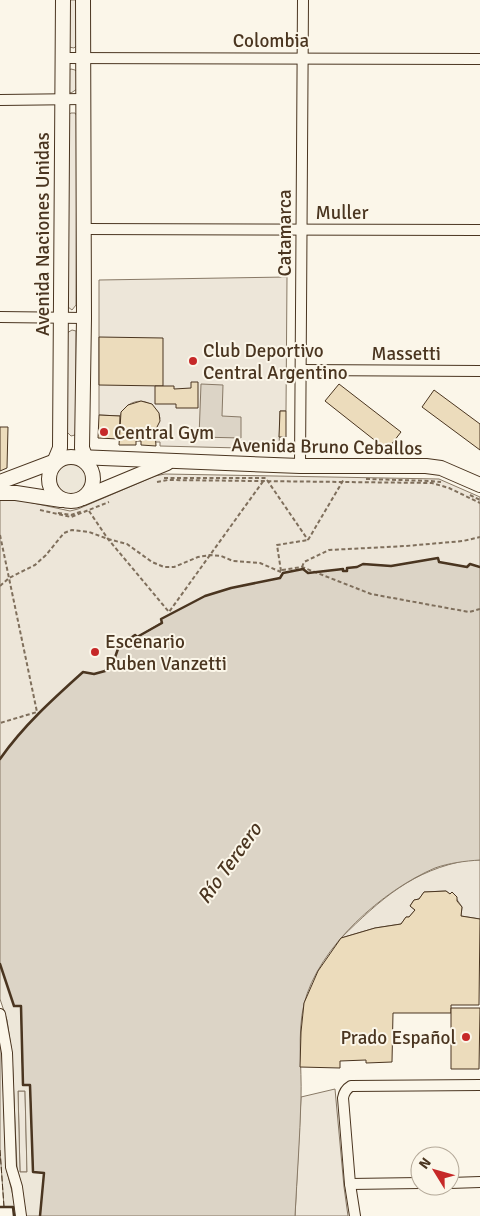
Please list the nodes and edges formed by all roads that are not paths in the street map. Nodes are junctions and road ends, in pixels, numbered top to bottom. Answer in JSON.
{"nodes":[{"id":1,"x":63,"y":0,"type":"edge"},
{"id":2,"x":83,"y":0,"type":"edge"},
{"id":3,"x":303,"y":0,"type":"edge"},
{"id":4,"x":62,"y":58,"type":"junction"},
{"id":5,"x":83,"y":58,"type":"junction"},
{"id":6,"x":303,"y":58,"type":"junction"},
{"id":7,"x":480,"y":58,"type":"edge"},
{"id":8,"x":83,"y":99,"type":"junction"},
{"id":9,"x":0,"y":100,"type":"edge"},
{"id":10,"x":62,"y":100,"type":"junction"},
{"id":11,"x":84,"y":229,"type":"junction"},
{"id":12,"x":302,"y":229,"type":"junction"},
{"id":13,"x":480,"y":230,"type":"edge"},
{"id":14,"x":0,"y":317,"type":"edge"},
{"id":15,"x":61,"y":318,"type":"junction"},
{"id":16,"x":84,"y":318,"type":"junction"},
{"id":17,"x":301,"y":370,"type":"junction"},
{"id":18,"x":480,"y":371,"type":"edge"},
{"id":19,"x":83,"y":459,"type":"junction"},
{"id":20,"x":170,"y":462,"type":"junction"},
{"id":21,"x":55,"y":463,"type":"junction"},
{"id":22,"x":300,"y":466,"type":"junction"},
{"id":23,"x":0,"y":482,"type":"edge"},
{"id":24,"x":480,"y":486,"type":"edge"},
{"id":25,"x":0,"y":494,"type":"edge"},
{"id":26,"x":64,"y":500,"type":"junction"},
{"id":27,"x":86,"y":506,"type":"junction"},
{"id":28,"x":0,"y":1014,"type":"edge"},
{"id":29,"x":480,"y":1085,"type":"edge"},
{"id":30,"x":480,"y":1182,"type":"edge"},
{"id":31,"x":410,"y":1183,"type":"edge"},
{"id":32,"x":460,"y":1183,"type":"edge"},
{"id":33,"x":350,"y":1184,"type":"junction"},
{"id":34,"x":21,"y":1216,"type":"edge"},
{"id":35,"x":355,"y":1216,"type":"edge"}],
"edges":[{"from":1,"to":4,"type":"main road","name":"Avenida Naciones Unidas"},
{"from":2,"to":5,"type":"main road"},
{"from":3,"to":6,"type":"street","name":"Catamarca"},
{"from":4,"to":5,"type":"street","name":"Colombia"},
{"from":4,"to":10,"type":"main road","name":"Avenida Naciones Unidas"},
{"from":5,"to":6,"type":"street","name":"Colombia"},
{"from":5,"to":8,"type":"main road"},
{"from":6,"to":7,"type":"street","name":"Colombia"},
{"from":6,"to":12,"type":"street","name":"Catamarca"},
{"from":8,"to":10,"type":"street"},
{"from":8,"to":11,"type":"main road"},
{"from":9,"to":10,"type":"street"},
{"from":10,"to":15,"type":"main road","name":"Avenida Naciones Unidas"},
{"from":11,"to":12,"type":"street","name":"Muller"},
{"from":11,"to":16,"type":"main road"},
{"from":12,"to":13,"type":"street","name":"Muller"},
{"from":12,"to":17,"type":"street","name":"Catamarca"},
{"from":14,"to":15,"type":"street"},
{"from":15,"to":16,"type":"street"},
{"from":15,"to":21,"type":"main road","name":"Avenida Naciones Unidas"},
{"from":16,"to":19,"type":"main road"},
{"from":17,"to":18,"type":"street","name":"Massetti"},
{"from":17,"to":22,"type":"street","name":"Catamarca"},
{"from":19,"to":20,"type":"main road","name":"Avenida Bruno Ceballos"},
{"from":19,"to":21,"type":"main road"},
{"from":19,"to":27,"type":"main road"},
{"from":20,"to":22,"type":"main road","name":"Avenida Bruno Ceballos"},
{"from":20,"to":27,"type":"main road","name":"Avenida Bruno Ceballos"},
{"from":21,"to":23,"type":"main road"},
{"from":21,"to":26,"type":"main road"},
{"from":22,"to":24,"type":"main road","name":"Avenida Bruno Ceballos"},
{"from":25,"to":26,"type":"main road"},
{"from":26,"to":27,"type":"main road"},
{"from":28,"to":34,"type":"street"},
{"from":29,"to":33,"type":"street"},
{"from":30,"to":32,"type":"street"},
{"from":31,"to":33,"type":"street"},
{"from":33,"to":35,"type":"street"}]}
